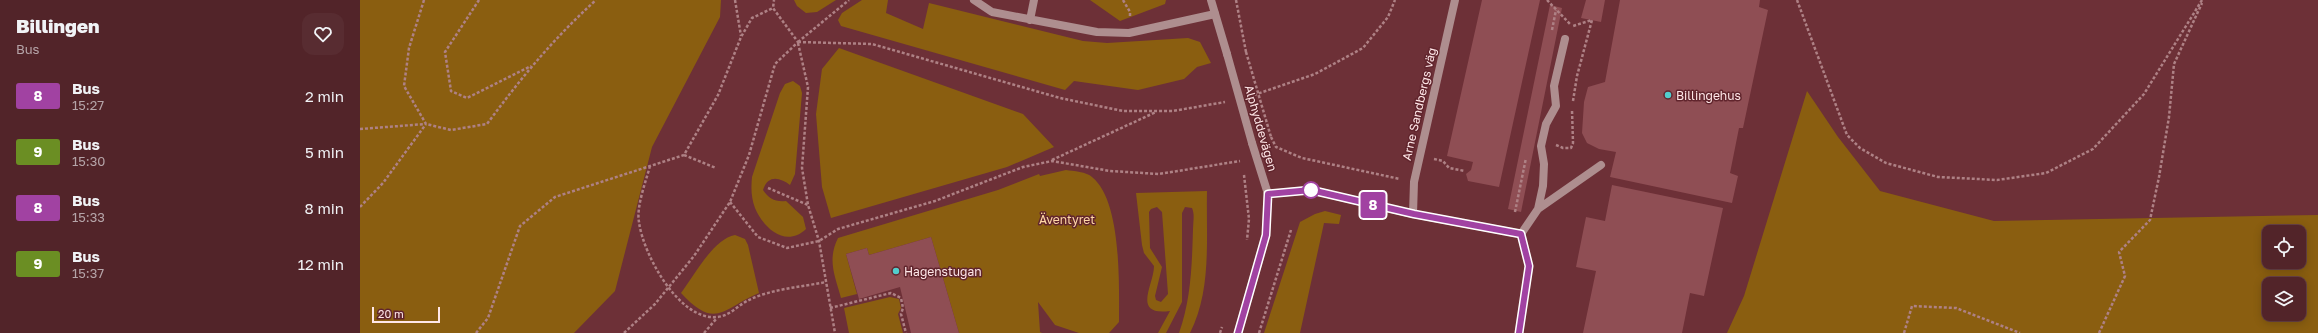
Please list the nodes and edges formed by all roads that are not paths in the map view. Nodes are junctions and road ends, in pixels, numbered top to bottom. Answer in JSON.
{"nodes":[{"id":1,"x":974,"y":0,"type":"edge"},
{"id":2,"x":1034,"y":0,"type":"edge"},
{"id":3,"x":1211,"y":0,"type":"edge"},
{"id":4,"x":1455,"y":0,"type":"edge"},
{"id":5,"x":1215,"y":14,"type":"junction"},
{"id":6,"x":1030,"y":20,"type":"junction"},
{"id":7,"x":1565,"y":39,"type":"dead end"},
{"id":8,"x":1601,"y":165,"type":"dead end"},
{"id":9,"x":1268,"y":194,"type":"junction"},
{"id":10,"x":1538,"y":209,"type":"junction"},
{"id":11,"x":1414,"y":214,"type":"junction"},
{"id":12,"x":1521,"y":234,"type":"junction"},
{"id":13,"x":1238,"y":333,"type":"edge"},
{"id":14,"x":1519,"y":333,"type":"edge"}],
"edges":[{"from":1,"to":6,"type":"street"},
{"from":2,"to":6,"type":"street"},
{"from":3,"to":5,"type":"street","name":"Alphyddevägen"},
{"from":4,"to":11,"type":"street","name":"Arne Sandbergs väg"},
{"from":5,"to":6,"type":"street"},
{"from":5,"to":9,"type":"street","name":"Alphyddevägen","bridge":true},
{"from":7,"to":10,"type":"street"},
{"from":8,"to":10,"type":"street"},
{"from":9,"to":11,"type":"street"},
{"from":9,"to":13,"type":"street","name":"Alphyddevägen"},
{"from":10,"to":12,"type":"street"},
{"from":11,"to":12,"type":"street"},
{"from":12,"to":14,"type":"street"}]}
